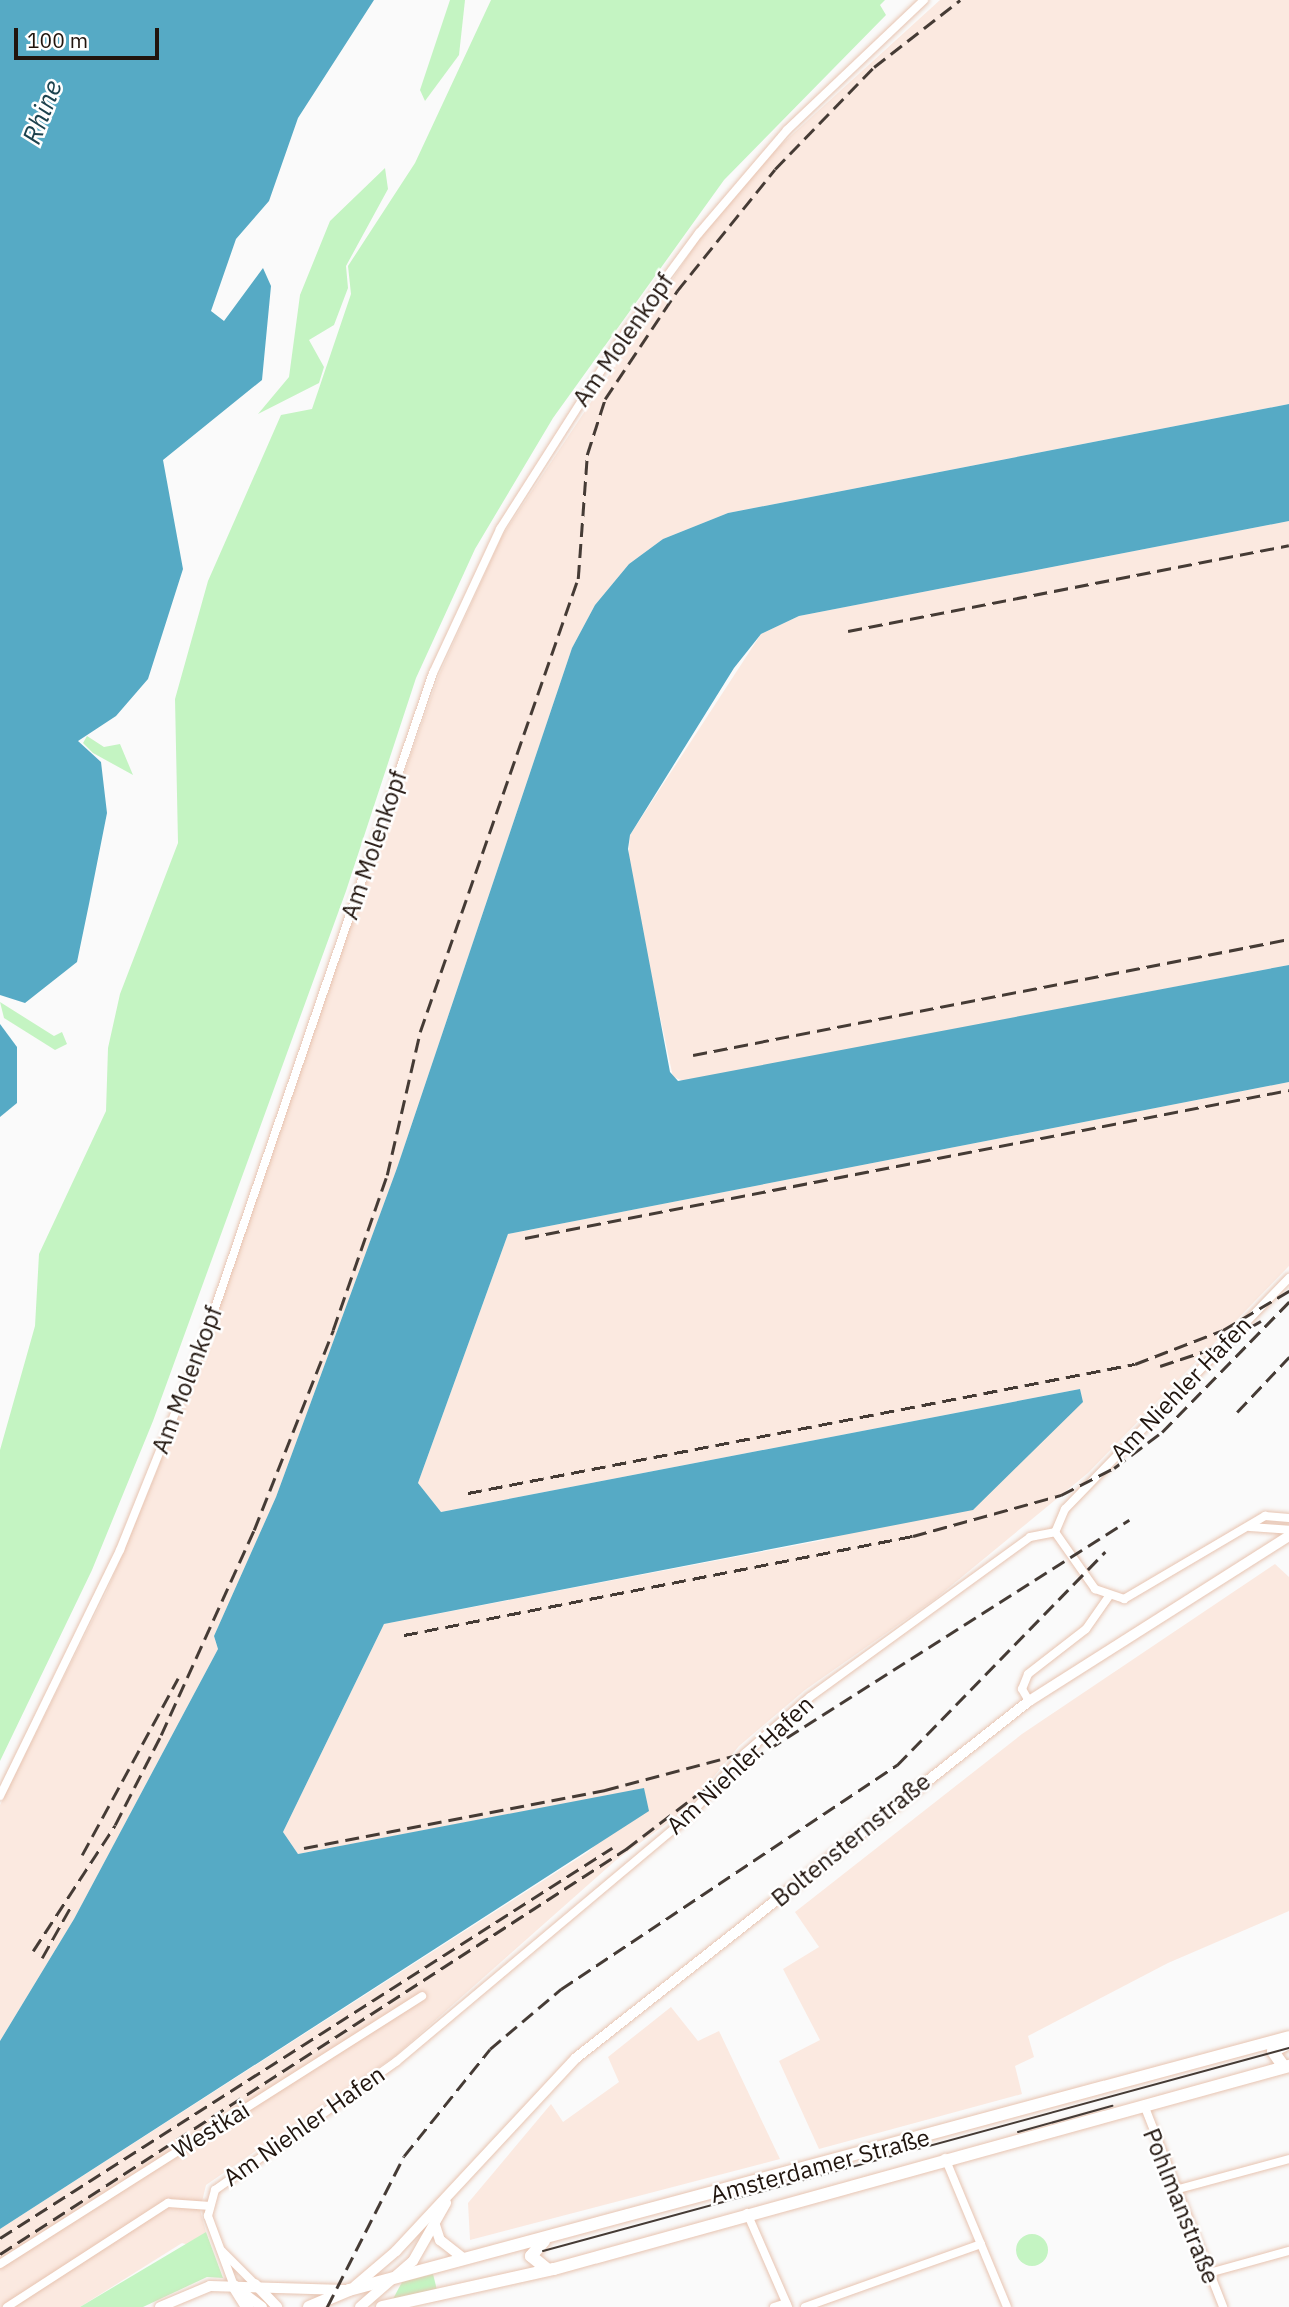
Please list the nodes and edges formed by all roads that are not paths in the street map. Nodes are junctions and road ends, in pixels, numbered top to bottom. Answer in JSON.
{"nodes":[{"id":1,"x":925,"y":0,"type":"edge"},
{"id":2,"x":1289,"y":1278,"type":"edge"},
{"id":3,"x":1289,"y":1518,"type":"edge"},
{"id":4,"x":1250,"y":1527,"type":"junction"},
{"id":5,"x":1289,"y":1530,"type":"edge"},
{"id":6,"x":1055,"y":1532,"type":"junction"},
{"id":7,"x":1289,"y":1536,"type":"edge"},
{"id":8,"x":1108,"y":1597,"type":"junction"},
{"id":9,"x":1029,"y":1701,"type":"junction"},
{"id":10,"x":0,"y":1796,"type":"edge"},
{"id":11,"x":422,"y":1996,"type":"dead end"},
{"id":12,"x":1289,"y":2036,"type":"edge"},
{"id":13,"x":1289,"y":2043,"type":"edge"},
{"id":14,"x":1287,"y":2066,"type":"edge"},
{"id":15,"x":1144,"y":2105,"type":"junction"},
{"id":16,"x":944,"y":2157,"type":"junction"},
{"id":17,"x":1289,"y":2160,"type":"edge"},
{"id":18,"x":1175,"y":2190,"type":"junction"},
{"id":19,"x":452,"y":2193,"type":"junction"},
{"id":20,"x":207,"y":2206,"type":"junction"},
{"id":21,"x":747,"y":2211,"type":"junction"},
{"id":22,"x":435,"y":2225,"type":"junction"},
{"id":23,"x":548,"y":2238,"type":"junction"},
{"id":24,"x":981,"y":2244,"type":"junction"},
{"id":25,"x":222,"y":2250,"type":"junction"},
{"id":26,"x":1289,"y":2251,"type":"edge"},
{"id":27,"x":464,"y":2259,"type":"junction"},
{"id":28,"x":0,"y":2264,"type":"edge"},
{"id":29,"x":548,"y":2270,"type":"junction"},
{"id":30,"x":1209,"y":2273,"type":"junction"},
{"id":31,"x":397,"y":2277,"type":"junction"},
{"id":32,"x":255,"y":2284,"type":"junction"},
{"id":33,"x":234,"y":2286,"type":"junction"},
{"id":34,"x":349,"y":2290,"type":"junction"},
{"id":35,"x":787,"y":2305,"type":"edge"},
{"id":36,"x":7,"y":2307,"type":"edge"},
{"id":37,"x":160,"y":2307,"type":"edge"},
{"id":38,"x":247,"y":2307,"type":"edge"},
{"id":39,"x":262,"y":2307,"type":"edge"},
{"id":40,"x":277,"y":2307,"type":"edge"},
{"id":41,"x":309,"y":2307,"type":"edge"},
{"id":42,"x":360,"y":2307,"type":"edge"},
{"id":43,"x":382,"y":2307,"type":"edge"},
{"id":44,"x":774,"y":2307,"type":"edge"},
{"id":45,"x":806,"y":2307,"type":"edge"},
{"id":46,"x":1007,"y":2307,"type":"edge"},
{"id":47,"x":1223,"y":2307,"type":"edge"}],
"edges":[{"from":1,"to":10,"type":"street","name":"Am Molenkopf"},
{"from":2,"to":6,"type":"street","name":"Am Niehler Hafen"},
{"from":3,"to":4,"type":"street"},
{"from":4,"to":5,"type":"street"},
{"from":4,"to":8,"type":"street"},
{"from":6,"to":8,"type":"street"},
{"from":6,"to":20,"type":"street","name":"Am Niehler Hafen"},
{"from":7,"to":9,"type":"main road","name":"Boltensternstraße"},
{"from":8,"to":9,"type":"street"},
{"from":9,"to":19,"type":"main road","name":"Boltensternstraße"},
{"from":11,"to":28,"type":"street","name":"Westkai"},
{"from":12,"to":23,"type":"main road","name":"Amsterdamer Straße"},
{"from":13,"to":14,"type":"main road"},
{"from":14,"to":15,"type":"main road","name":"Amsterdamer Straße"},
{"from":15,"to":16,"type":"main road","name":"Amsterdamer Straße"},
{"from":15,"to":18,"type":"street","name":"Pohlmanstraße"},
{"from":16,"to":21,"type":"main road","name":"Amsterdamer Straße"},
{"from":16,"to":24,"type":"street"},
{"from":17,"to":18,"type":"street"},
{"from":18,"to":30,"type":"street","name":"Pohlmanstraße"},
{"from":19,"to":22,"type":"main road","name":"Boltensternstraße"},
{"from":19,"to":34,"type":"main road","name":"Boltensternstraße"},
{"from":20,"to":25,"type":"street","name":"Am Niehler Hafen"},
{"from":20,"to":36,"type":"street","name":"Westkai"},
{"from":21,"to":29,"type":"main road","name":"Amsterdamer Straße"},
{"from":21,"to":35,"type":"street"},
{"from":22,"to":27,"type":"main road"},
{"from":22,"to":31,"type":"main road","name":"Boltensternstraße"},
{"from":23,"to":27,"type":"main road","name":"Amsterdamer Straße"},
{"from":23,"to":29,"type":"main road"},
{"from":24,"to":45,"type":"street"},
{"from":24,"to":46,"type":"street"},
{"from":25,"to":32,"type":"street","name":"Am Niehler Hafen"},
{"from":25,"to":33,"type":"street","name":"Am Niehler Hafen"},
{"from":26,"to":30,"type":"street"},
{"from":27,"to":31,"type":"main road","name":"Amsterdamer Straße"},
{"from":29,"to":43,"type":"main road","name":"Amsterdamer Straße"},
{"from":30,"to":47,"type":"street","name":"Pohlmanstraße"},
{"from":31,"to":34,"type":"main road","name":"Amsterdamer Straße"},
{"from":31,"to":42,"type":"main road","name":"Boltensternstraße"},
{"from":32,"to":33,"type":"street"},
{"from":32,"to":34,"type":"street"},
{"from":32,"to":40,"type":"street"},
{"from":33,"to":37,"type":"street"},
{"from":33,"to":38,"type":"main road"},
{"from":33,"to":39,"type":"street"},
{"from":34,"to":41,"type":"main road","name":"Amsterdamer Straße"},
{"from":35,"to":44,"type":"street"}]}
